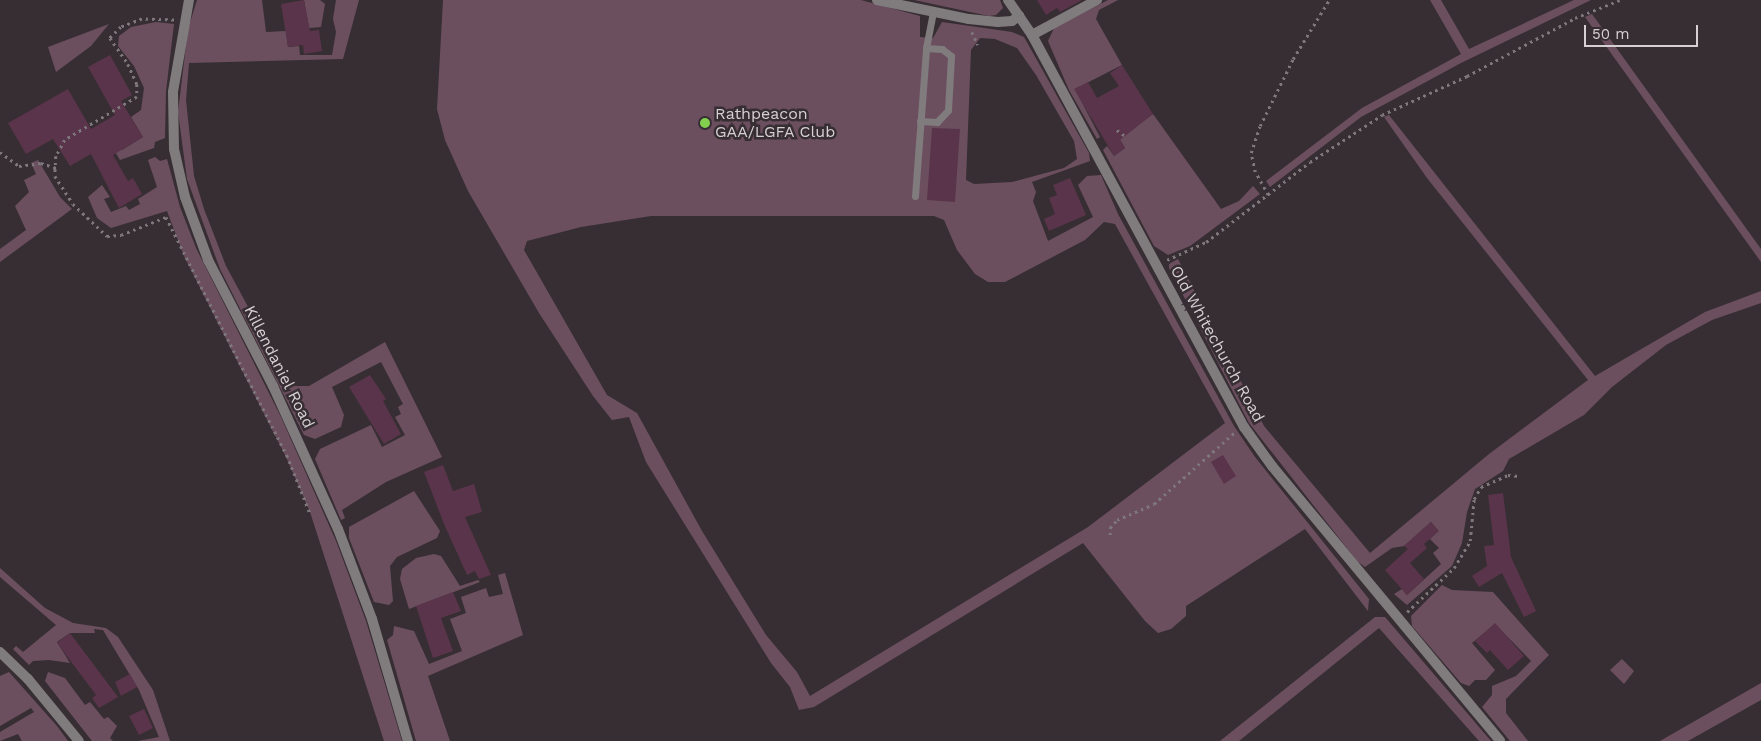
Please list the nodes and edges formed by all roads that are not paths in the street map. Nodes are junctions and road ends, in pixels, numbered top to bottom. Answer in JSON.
{"nodes":[{"id":1,"x":189,"y":0,"type":"edge"},
{"id":2,"x":877,"y":0,"type":"edge"},
{"id":3,"x":1008,"y":0,"type":"edge"},
{"id":4,"x":1097,"y":0,"type":"edge"},
{"id":5,"x":933,"y":12,"type":"junction"},
{"id":6,"x":1019,"y":16,"type":"junction"},
{"id":7,"x":1032,"y":35,"type":"junction"},
{"id":8,"x":926,"y":48,"type":"junction"},
{"id":9,"x":920,"y":121,"type":"junction"},
{"id":10,"x":915,"y":196,"type":"dead end"},
{"id":11,"x":0,"y":652,"type":"edge"},
{"id":12,"x":78,"y":741,"type":"edge"},
{"id":13,"x":408,"y":741,"type":"edge"},
{"id":14,"x":1500,"y":741,"type":"edge"}],
"edges":[{"from":1,"to":13,"type":"street","name":"Killendaniel Road"},
{"from":2,"to":5,"type":"street"},
{"from":3,"to":6,"type":"street","name":"Old Whitechurch Road"},
{"from":4,"to":7,"type":"street"},
{"from":5,"to":6,"type":"street"},
{"from":5,"to":8,"type":"lane"},
{"from":6,"to":7,"type":"street","name":"Old Whitechurch Road"},
{"from":7,"to":14,"type":"street","name":"Old Whitechurch Road"},
{"from":8,"to":9,"type":"lane"},
{"from":8,"to":9,"type":"lane"},
{"from":9,"to":10,"type":"lane"},
{"from":11,"to":12,"type":"street"}]}
